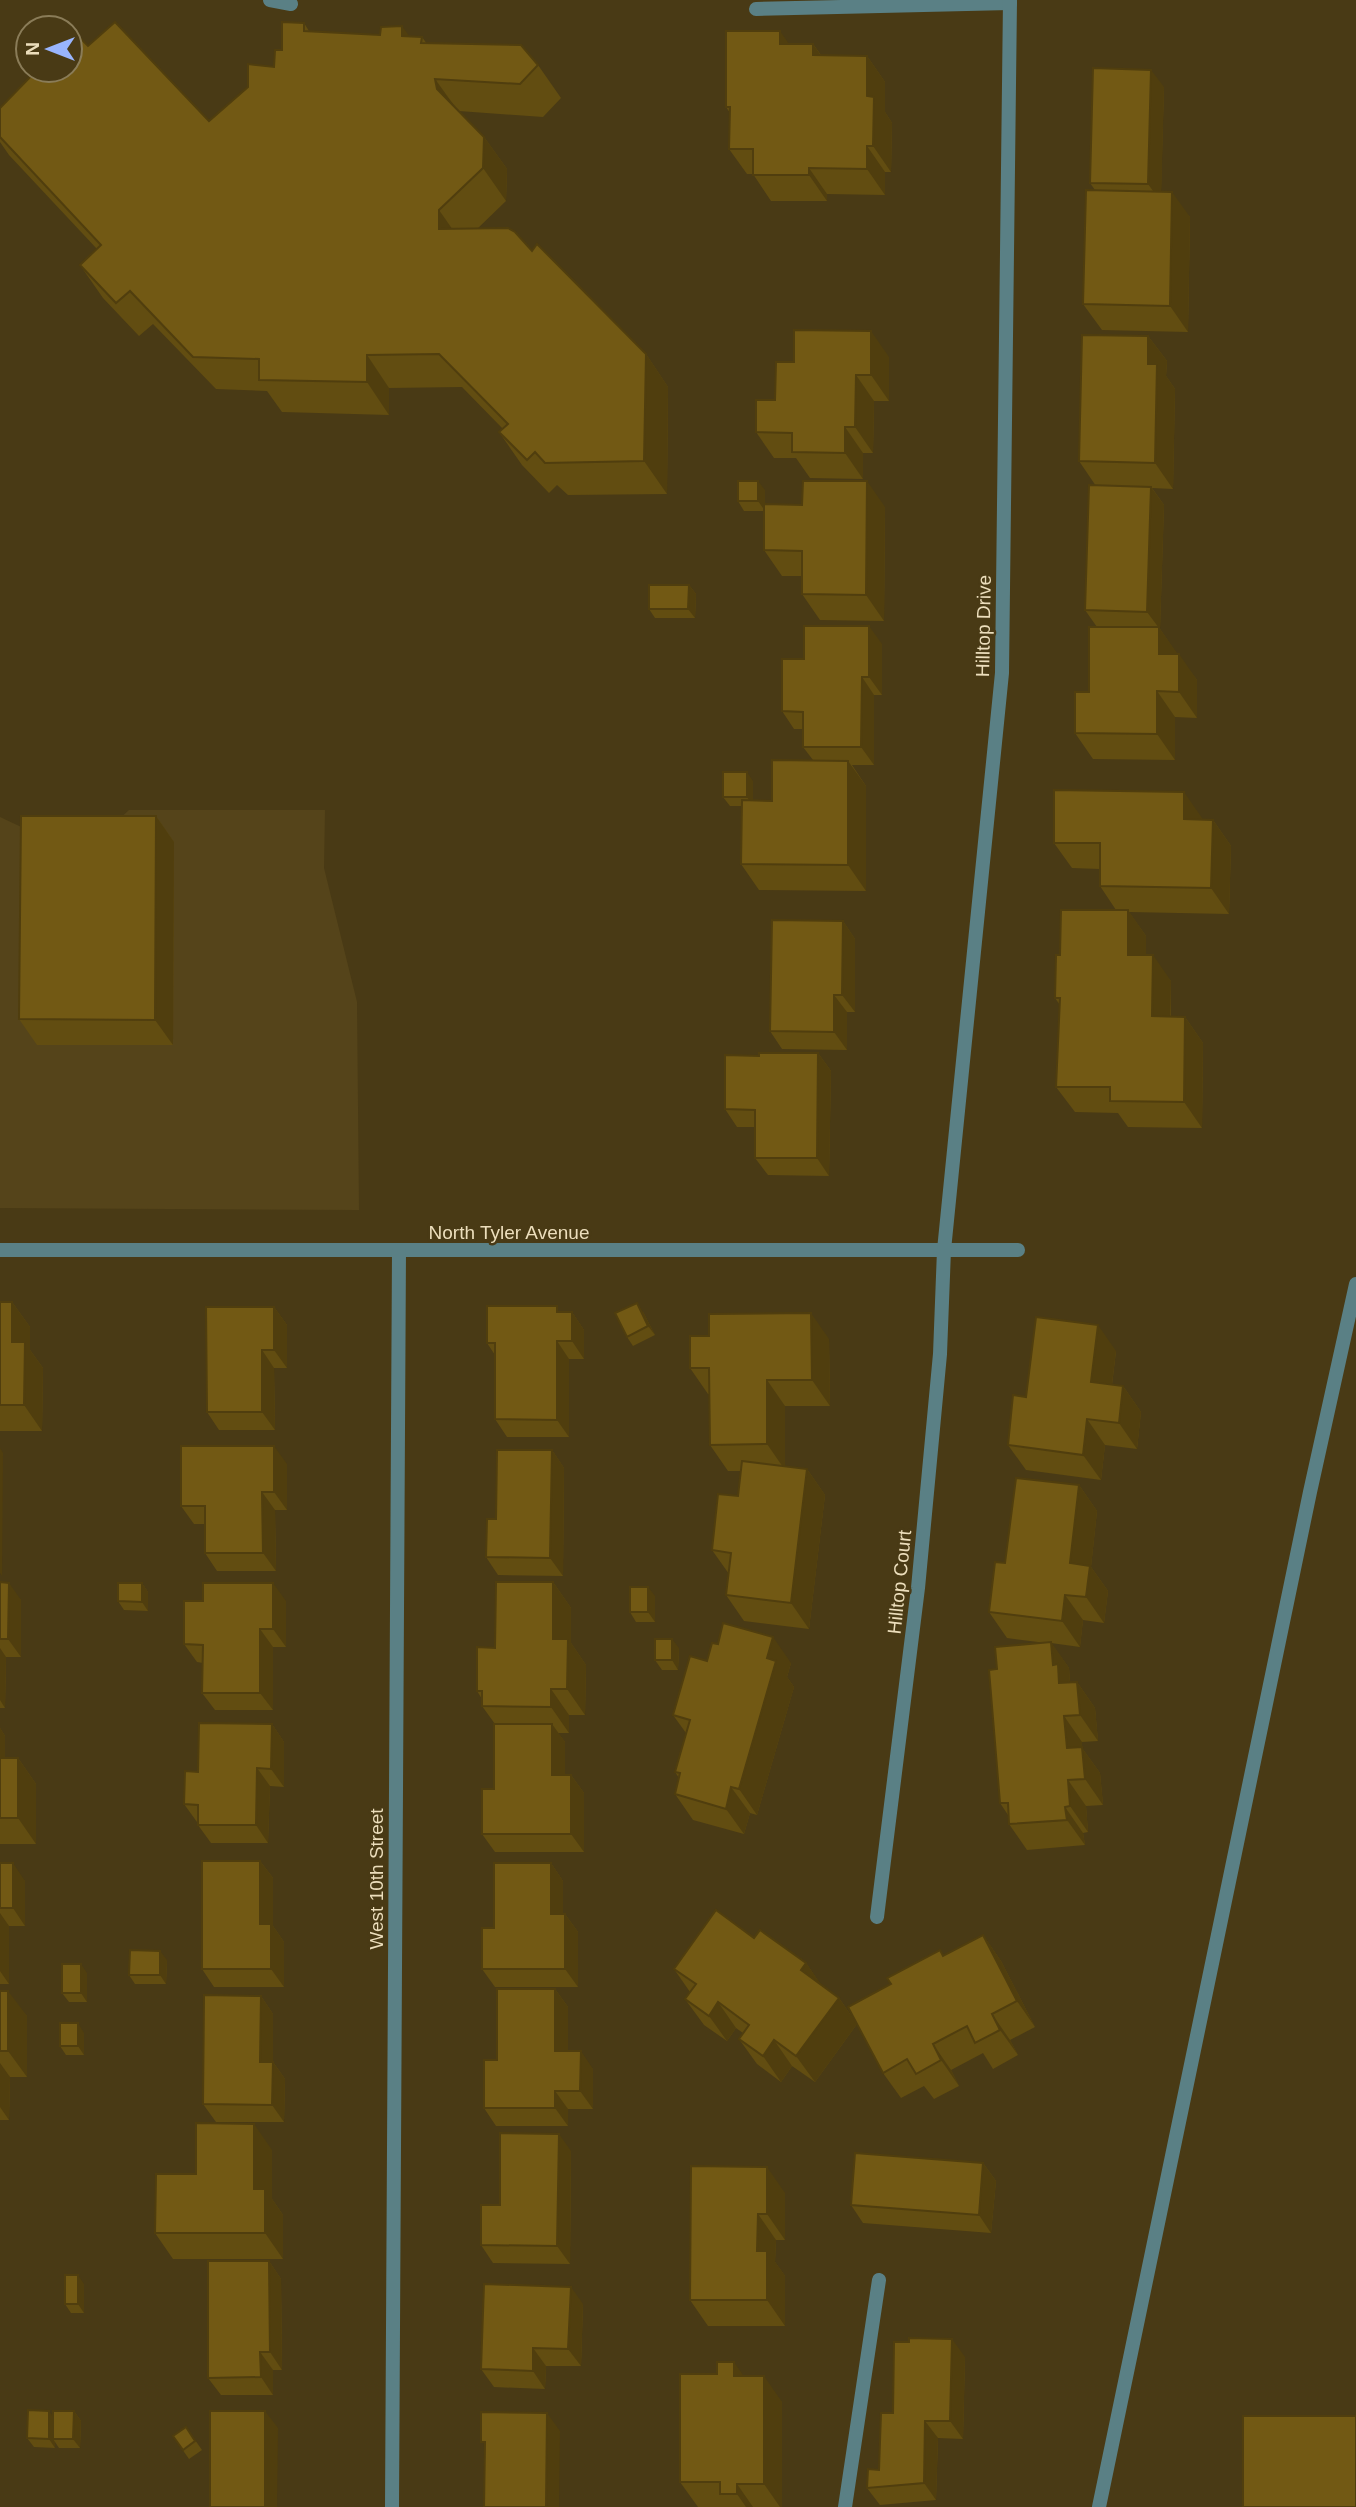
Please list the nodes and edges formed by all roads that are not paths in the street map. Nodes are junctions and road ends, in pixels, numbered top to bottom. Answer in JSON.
{"nodes":[{"id":1,"x":270,"y":0,"type":"edge"},
{"id":2,"x":1010,"y":1,"type":"edge"},
{"id":3,"x":291,"y":4,"type":"dead end"},
{"id":4,"x":756,"y":9,"type":"dead end"},
{"id":5,"x":0,"y":1250,"type":"edge"},
{"id":6,"x":944,"y":1250,"type":"junction"},
{"id":7,"x":1018,"y":1250,"type":"dead end"},
{"id":8,"x":399,"y":1251,"type":"junction"},
{"id":9,"x":1356,"y":1284,"type":"edge"},
{"id":10,"x":877,"y":1917,"type":"dead end"},
{"id":11,"x":879,"y":2280,"type":"dead end"},
{"id":12,"x":392,"y":2507,"type":"edge"},
{"id":13,"x":845,"y":2507,"type":"edge"},
{"id":14,"x":1099,"y":2507,"type":"edge"}],
"edges":[{"from":1,"to":3,"type":"street"},
{"from":2,"to":4,"type":"street"},
{"from":2,"to":6,"type":"street","name":"Hilltop Drive"},
{"from":5,"to":8,"type":"street","name":"North Tyler Avenue"},
{"from":6,"to":7,"type":"street","name":"North Tyler Avenue"},
{"from":6,"to":8,"type":"street","name":"North Tyler Avenue"},
{"from":6,"to":10,"type":"street","name":"Hilltop Court"},
{"from":8,"to":12,"type":"street","name":"West 10th Street"},
{"from":9,"to":14,"type":"street"},
{"from":11,"to":13,"type":"street"}]}
